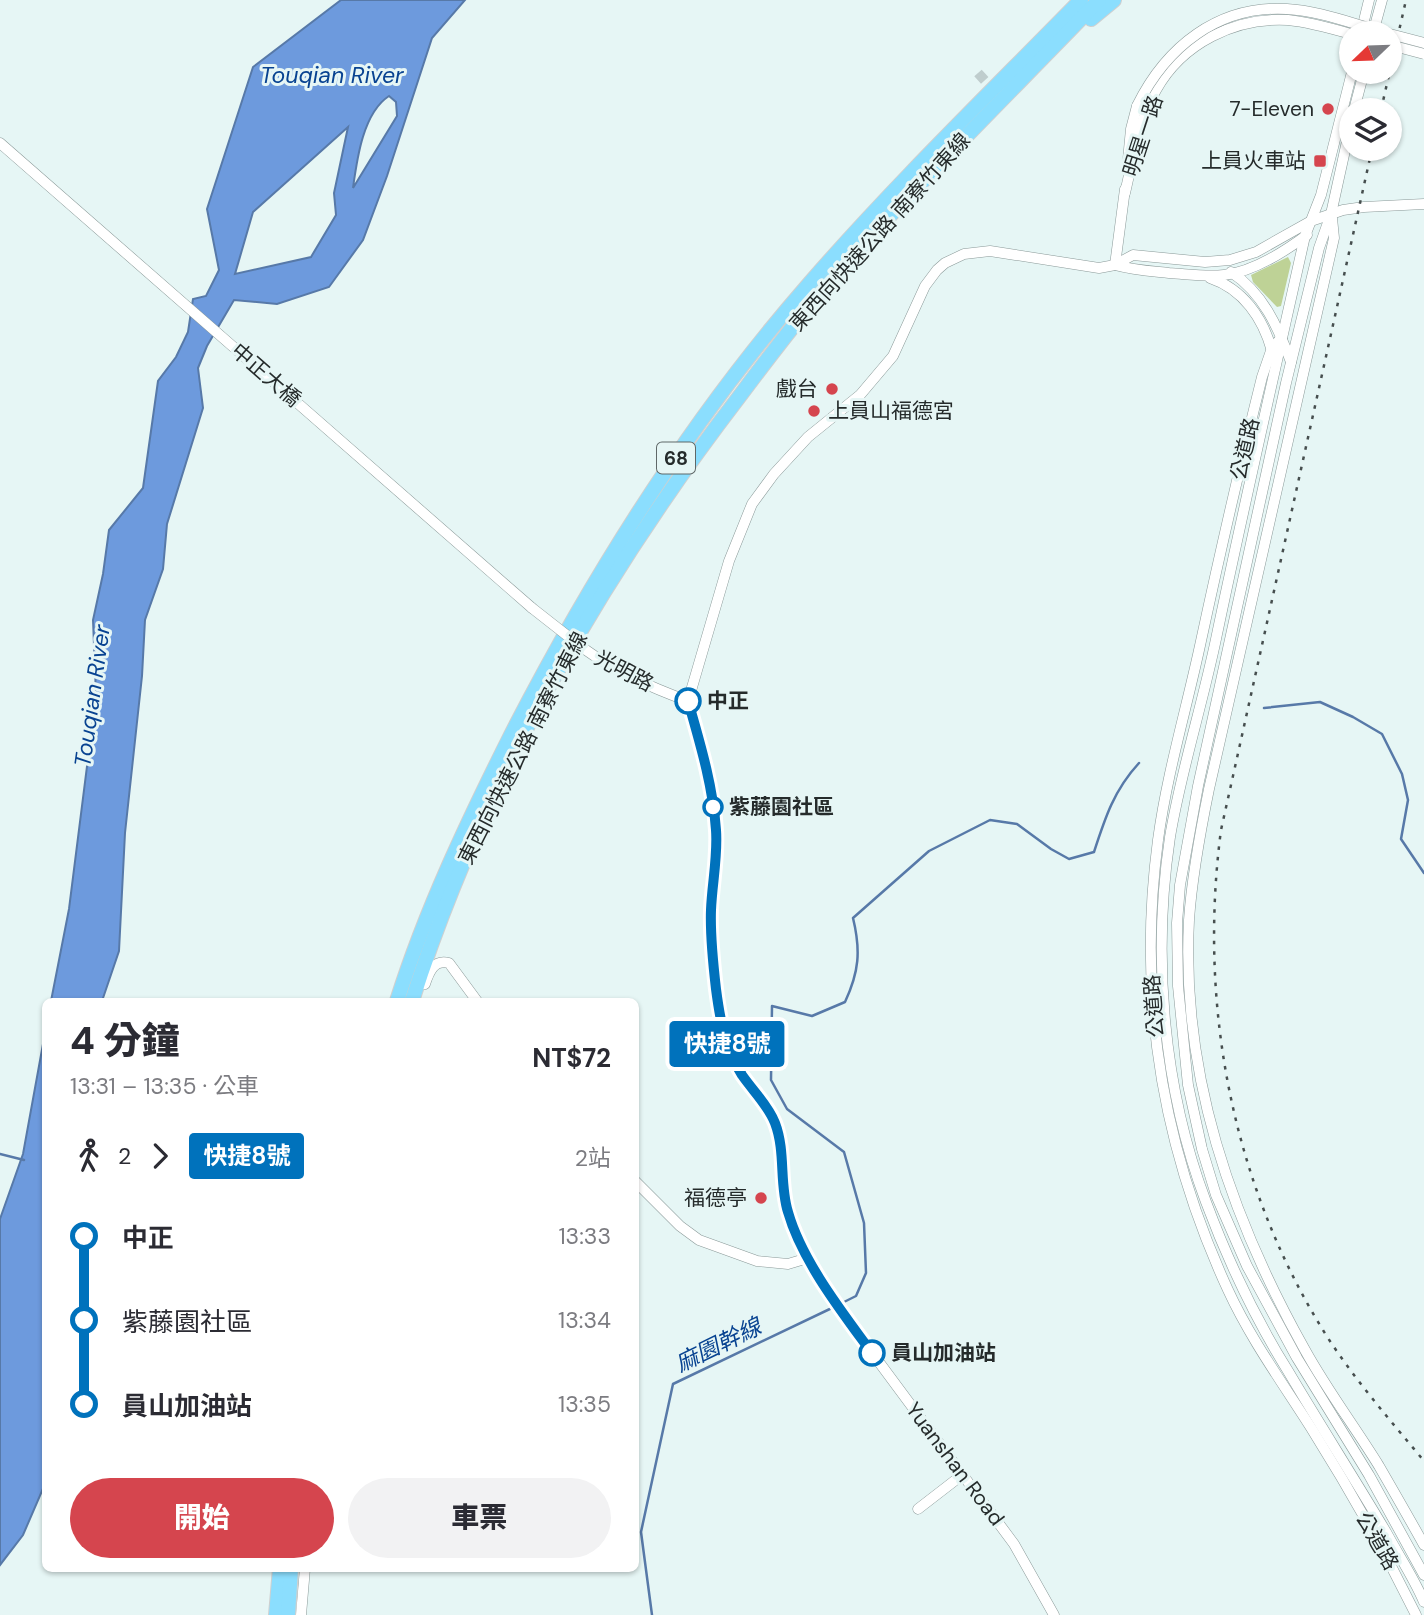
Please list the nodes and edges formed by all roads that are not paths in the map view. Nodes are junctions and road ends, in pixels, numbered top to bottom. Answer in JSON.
{"nodes":[{"id":1,"x":1081,"y":0,"type":"edge"},
{"id":2,"x":1099,"y":0,"type":"edge"},
{"id":3,"x":1114,"y":0,"type":"edge"},
{"id":4,"x":1369,"y":0,"type":"edge"},
{"id":5,"x":1382,"y":0,"type":"edge"},
{"id":6,"x":1342,"y":21,"type":"edge"},
{"id":7,"x":1364,"y":21,"type":"edge"},
{"id":8,"x":1377,"y":21,"type":"edge"},
{"id":9,"x":1339,"y":31,"type":"edge"},
{"id":10,"x":1402,"y":37,"type":"edge"},
{"id":11,"x":1424,"y":43,"type":"edge"},
{"id":12,"x":1402,"y":48,"type":"edge"},
{"id":13,"x":1424,"y":54,"type":"edge"},
{"id":14,"x":1044,"y":57,"type":"junction"},
{"id":15,"x":1349,"y":84,"type":"edge"},
{"id":16,"x":1142,"y":107,"type":"junction"},
{"id":17,"x":0,"y":143,"type":"edge"},
{"id":18,"x":1343,"y":161,"type":"edge"},
{"id":19,"x":1424,"y":204,"type":"edge"},
{"id":20,"x":1331,"y":214,"type":"junction"},
{"id":21,"x":1308,"y":228,"type":"junction"},
{"id":22,"x":1205,"y":262,"type":"junction"},
{"id":23,"x":1115,"y":265,"type":"junction"},
{"id":24,"x":1233,"y":273,"type":"junction"},
{"id":25,"x":1196,"y":275,"type":"junction"},
{"id":26,"x":1282,"y":337,"type":"junction"},
{"id":27,"x":1272,"y":348,"type":"junction"},
{"id":28,"x":1292,"y":364,"type":"junction"},
{"id":29,"x":1274,"y":380,"type":"junction"},
{"id":30,"x":1299,"y":386,"type":"junction"},
{"id":31,"x":1243,"y":453,"type":"junction"},
{"id":32,"x":1255,"y":456,"type":"junction"},
{"id":33,"x":532,"y":608,"type":"joint"},
{"id":34,"x":688,"y":701,"type":"junction"},
{"id":35,"x":1150,"y":928,"type":"junction"},
{"id":36,"x":1163,"y":929,"type":"junction"},
{"id":37,"x":398,"y":998,"type":"edge"},
{"id":38,"x":413,"y":998,"type":"edge"},
{"id":39,"x":420,"y":998,"type":"edge"},
{"id":40,"x":475,"y":998,"type":"edge"},
{"id":41,"x":639,"y":1185,"type":"edge"},
{"id":42,"x":808,"y":1258,"type":"junction"},
{"id":43,"x":962,"y":1475,"type":"junction"},
{"id":44,"x":918,"y":1509,"type":"dead end"},
{"id":45,"x":1424,"y":1545,"type":"edge"},
{"id":46,"x":280,"y":1572,"type":"edge"},
{"id":47,"x":291,"y":1572,"type":"edge"},
{"id":48,"x":304,"y":1572,"type":"edge"},
{"id":49,"x":1424,"y":1575,"type":"edge"},
{"id":50,"x":1424,"y":1602,"type":"edge"},
{"id":51,"x":276,"y":1615,"type":"edge"},
{"id":52,"x":288,"y":1615,"type":"edge"},
{"id":53,"x":301,"y":1615,"type":"edge"},
{"id":54,"x":1054,"y":1615,"type":"edge"},
{"id":55,"x":1416,"y":1615,"type":"edge"}],
"edges":[{"from":1,"to":37,"type":"highway","name":"東西向快速公路 南寮竹東線","number":"68"},
{"from":2,"to":14,"type":"highway","name":"東西向快速公路 南寮竹東線","number":"68"},
{"from":3,"to":14,"type":"highway"},
{"from":4,"to":7,"type":"street"},
{"from":5,"to":8,"type":"street"},
{"from":6,"to":16,"type":"street","name":"明星一路","bridge":true},
{"from":9,"to":16,"type":"street","name":"明星一路"},
{"from":10,"to":11,"type":"street","name":"明星一路","bridge":true},
{"from":12,"to":13,"type":"street","bridge":true},
{"from":14,"to":38,"type":"highway","name":"東西向快速公路 南寮竹東線","number":"68"},
{"from":15,"to":21,"type":"street","name":"公道路"},
{"from":16,"to":23,"type":"street","name":"明星一路"},
{"from":17,"to":33,"type":"street","name":"中正大橋"},
{"from":18,"to":20,"type":"street"},
{"from":19,"to":20,"type":"street"},
{"from":20,"to":21,"type":"street"},
{"from":20,"to":21,"type":"street"},
{"from":20,"to":28,"type":"street","name":"公道路"},
{"from":20,"to":30,"type":"street","name":"公道路"},
{"from":21,"to":22,"type":"street"},
{"from":21,"to":24,"type":"street"},
{"from":21,"to":26,"type":"street","name":"公道路"},
{"from":22,"to":23,"type":"street"},
{"from":22,"to":24,"type":"street"},
{"from":23,"to":25,"type":"street"},
{"from":23,"to":34,"type":"street"},
{"from":24,"to":25,"type":"street"},
{"from":24,"to":26,"type":"street"},
{"from":25,"to":27,"type":"street","name":"公道路"},
{"from":26,"to":27,"type":"street","name":"公道路"},
{"from":26,"to":28,"type":"street"},
{"from":26,"to":29,"type":"street","name":"公道路"},
{"from":27,"to":29,"type":"street","name":"公道路"},
{"from":27,"to":31,"type":"street","name":"公道路"},
{"from":28,"to":30,"type":"street"},
{"from":28,"to":49,"type":"street","name":"公道路"},
{"from":29,"to":32,"type":"street","name":"公道路"},
{"from":30,"to":45,"type":"street","name":"公道路"},
{"from":31,"to":32,"type":"street"},
{"from":31,"to":35,"type":"street","name":"公道路"},
{"from":32,"to":36,"type":"street","name":"公道路"},
{"from":33,"to":34,"type":"street","name":"光明路","bridge":true},
{"from":34,"to":42,"type":"street"},
{"from":35,"to":36,"type":"street"},
{"from":35,"to":55,"type":"street","name":"公道路"},
{"from":36,"to":50,"type":"street","name":"公道路"},
{"from":39,"to":40,"type":"street"},
{"from":41,"to":42,"type":"street"},
{"from":42,"to":43,"type":"street","name":"Yuanshan Road"},
{"from":43,"to":44,"type":"street"},
{"from":43,"to":54,"type":"street","name":"Yuanshan Road"},
{"from":46,"to":51,"type":"highway"},
{"from":47,"to":52,"type":"highway"},
{"from":48,"to":53,"type":"street"}]}
